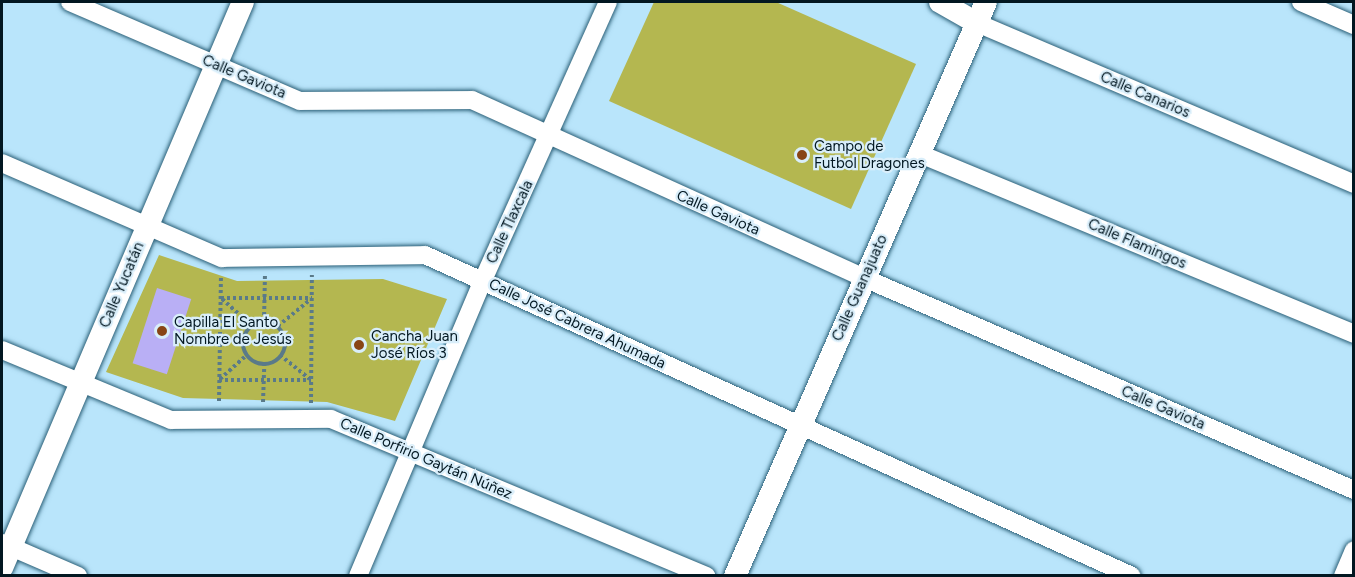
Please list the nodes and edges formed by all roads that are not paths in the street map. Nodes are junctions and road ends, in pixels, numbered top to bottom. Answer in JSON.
{"nodes":[{"id":1,"x":70,"y":2,"type":"edge"},
{"id":2,"x":243,"y":2,"type":"edge"},
{"id":3,"x":608,"y":2,"type":"edge"},
{"id":4,"x":940,"y":2,"type":"edge"},
{"id":5,"x":986,"y":2,"type":"edge"},
{"id":6,"x":1301,"y":2,"type":"edge"},
{"id":7,"x":977,"y":23,"type":"junction"},
{"id":8,"x":1353,"y":25,"type":"edge"},
{"id":9,"x":216,"y":65,"type":"junction"},
{"id":10,"x":549,"y":136,"type":"junction"},
{"id":11,"x":920,"y":154,"type":"junction"},
{"id":12,"x":2,"y":163,"type":"edge"},
{"id":13,"x":1353,"y":184,"type":"edge"},
{"id":14,"x":147,"y":226,"type":"junction"},
{"id":15,"x":864,"y":278,"type":"junction"},
{"id":16,"x":483,"y":280,"type":"junction"},
{"id":17,"x":1353,"y":334,"type":"edge"},
{"id":18,"x":2,"y":350,"type":"edge"},
{"id":19,"x":81,"y":382,"type":"junction"},
{"id":20,"x":800,"y":427,"type":"junction"},
{"id":21,"x":410,"y":453,"type":"junction"},
{"id":22,"x":1353,"y":490,"type":"edge"},
{"id":23,"x":1353,"y":550,"type":"edge"},
{"id":24,"x":4,"y":553,"type":"edge"},
{"id":25,"x":78,"y":576,"type":"edge"},
{"id":26,"x":358,"y":576,"type":"edge"},
{"id":27,"x":706,"y":576,"type":"edge"},
{"id":28,"x":735,"y":576,"type":"edge"},
{"id":29,"x":1132,"y":576,"type":"edge"},
{"id":30,"x":1343,"y":576,"type":"edge"}],
"edges":[{"from":1,"to":9,"type":"street","name":"Calle Gaviota"},
{"from":2,"to":9,"type":"street","name":"Calle Yucatán"},
{"from":3,"to":10,"type":"street","name":"Calle Tlaxcala"},
{"from":4,"to":7,"type":"street","name":"Calle Canarios"},
{"from":5,"to":7,"type":"street","name":"Calle Guanajuato"},
{"from":6,"to":8,"type":"street"},
{"from":7,"to":11,"type":"street","name":"Calle Guanajuato"},
{"from":7,"to":13,"type":"street","name":"Calle Canarios"},
{"from":9,"to":10,"type":"street","name":"Calle Gaviota"},
{"from":9,"to":14,"type":"street","name":"Calle Yucatán"},
{"from":10,"to":15,"type":"street","name":"Calle Gaviota"},
{"from":10,"to":16,"type":"street","name":"Calle Tlaxcala"},
{"from":11,"to":15,"type":"street","name":"Calle Guanajuato"},
{"from":11,"to":17,"type":"street","name":"Calle Flamingos"},
{"from":12,"to":14,"type":"street","name":"Calle José Cabrera Ahumada"},
{"from":14,"to":16,"type":"street","name":"Calle José Cabrera Ahumada"},
{"from":14,"to":19,"type":"street","name":"Calle Yucatán"},
{"from":15,"to":20,"type":"street","name":"Calle Guanajuato"},
{"from":15,"to":22,"type":"street","name":"Calle Gaviota"},
{"from":16,"to":20,"type":"street","name":"Calle José Cabrera Ahumada"},
{"from":16,"to":21,"type":"street","name":"Calle Tlaxcala"},
{"from":18,"to":19,"type":"street","name":"Calle Porfirio Gaytán Núñez"},
{"from":19,"to":21,"type":"street","name":"Calle Porfirio Gaytán Núñez"},
{"from":19,"to":24,"type":"street","name":"Calle Yucatán"},
{"from":20,"to":28,"type":"street","name":"Calle Guanajuato"},
{"from":20,"to":29,"type":"street","name":"Calle José Cabrera Ahumada"},
{"from":21,"to":26,"type":"street","name":"Calle Tlaxcala"},
{"from":21,"to":27,"type":"street","name":"Calle Porfirio Gaytán Núñez"},
{"from":23,"to":30,"type":"street"},
{"from":24,"to":25,"type":"street"}]}
